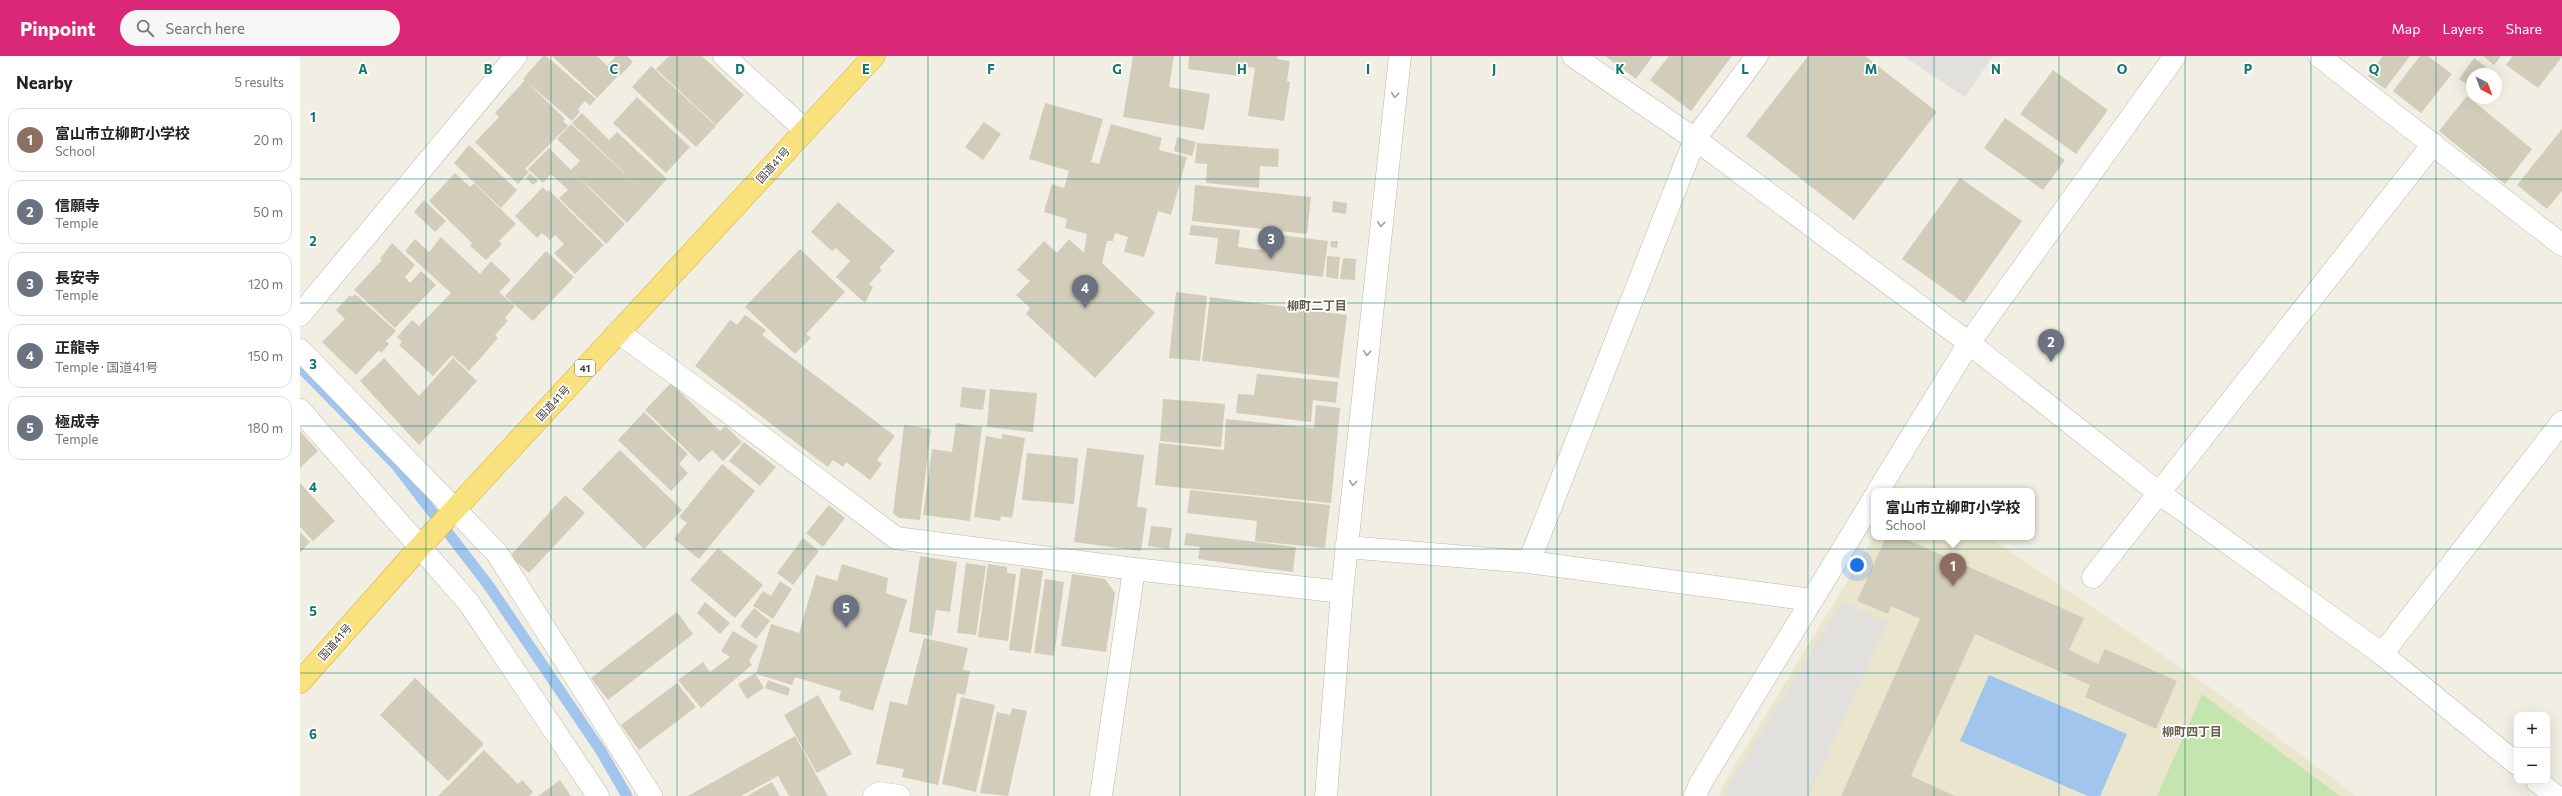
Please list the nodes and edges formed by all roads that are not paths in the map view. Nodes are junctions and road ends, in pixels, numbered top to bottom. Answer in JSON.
{"nodes":[{"id":1,"x":516,"y":56,"type":"edge"},
{"id":2,"x":724,"y":56,"type":"edge"},
{"id":3,"x":874,"y":56,"type":"edge"},
{"id":4,"x":1400,"y":56,"type":"edge"},
{"id":5,"x":1573,"y":56,"type":"edge"},
{"id":6,"x":1757,"y":56,"type":"edge"},
{"id":7,"x":2175,"y":56,"type":"edge"},
{"id":8,"x":2319,"y":56,"type":"edge"},
{"id":9,"x":805,"y":130,"type":"junction"},
{"id":10,"x":1695,"y":139,"type":"junction"},
{"id":11,"x":2433,"y":144,"type":"junction"},
{"id":12,"x":2562,"y":245,"type":"edge"},
{"id":13,"x":300,"y":315,"type":"edge"},
{"id":14,"x":618,"y":332,"type":"junction"},
{"id":15,"x":1969,"y":342,"type":"junction"},
{"id":16,"x":300,"y":350,"type":"edge"},
{"id":17,"x":300,"y":410,"type":"edge"},
{"id":18,"x":2562,"y":422,"type":"edge"},
{"id":19,"x":1880,"y":488,"type":"edge"},
{"id":20,"x":2159,"y":493,"type":"junction"},
{"id":21,"x":1871,"y":503,"type":"edge"},
{"id":22,"x":454,"y":511,"type":"junction"},
{"id":23,"x":1346,"y":547,"type":"junction"},
{"id":24,"x":419,"y":548,"type":"junction"},
{"id":25,"x":1529,"y":562,"type":"junction"},
{"id":26,"x":1134,"y":569,"type":"junction"},
{"id":27,"x":2093,"y":577,"type":"dead end"},
{"id":28,"x":1342,"y":592,"type":"junction"},
{"id":29,"x":1812,"y":600,"type":"junction"},
{"id":30,"x":2382,"y":654,"type":"junction"},
{"id":31,"x":300,"y":682,"type":"edge"},
{"id":32,"x":2514,"y":762,"type":"edge"},
{"id":33,"x":2542,"y":784,"type":"edge"},
{"id":34,"x":598,"y":796,"type":"edge"},
{"id":35,"x":651,"y":796,"type":"edge"},
{"id":36,"x":874,"y":796,"type":"edge"},
{"id":37,"x":899,"y":796,"type":"edge"},
{"id":38,"x":1101,"y":796,"type":"edge"},
{"id":39,"x":1327,"y":796,"type":"edge"},
{"id":40,"x":1695,"y":796,"type":"edge"},
{"id":41,"x":2556,"y":796,"type":"edge"}],
"edges":[{"from":1,"to":13,"type":"street"},
{"from":2,"to":9,"type":"street"},
{"from":3,"to":9,"type":"highway","name":"国道41号","number":"41"},
{"from":4,"to":23,"type":"street","one_way":true},
{"from":5,"to":10,"type":"street"},
{"from":6,"to":10,"type":"street"},
{"from":7,"to":15,"type":"street"},
{"from":8,"to":11,"type":"street"},
{"from":9,"to":14,"type":"highway","name":"国道41号","number":"41"},
{"from":10,"to":15,"type":"street"},
{"from":10,"to":25,"type":"street"},
{"from":11,"to":12,"type":"street"},
{"from":11,"to":20,"type":"street"},
{"from":14,"to":22,"type":"highway","name":"国道41号","number":"41"},
{"from":14,"to":26,"type":"street"},
{"from":15,"to":19,"type":"street"},
{"from":15,"to":20,"type":"street"},
{"from":16,"to":22,"type":"street"},
{"from":17,"to":24,"type":"street"},
{"from":18,"to":30,"type":"street"},
{"from":20,"to":27,"type":"street"},
{"from":20,"to":30,"type":"street"},
{"from":21,"to":29,"type":"street"},
{"from":22,"to":24,"type":"highway","name":"国道41号","number":"41"},
{"from":22,"to":35,"type":"street"},
{"from":23,"to":25,"type":"street"},
{"from":23,"to":28,"type":"street"},
{"from":24,"to":31,"type":"highway","name":"国道41号","number":"41"},
{"from":24,"to":34,"type":"street"},
{"from":25,"to":29,"type":"street"},
{"from":26,"to":28,"type":"street"},
{"from":26,"to":38,"type":"street"},
{"from":28,"to":39,"type":"street"},
{"from":29,"to":40,"type":"street"},
{"from":30,"to":32,"type":"street"},
{"from":33,"to":41,"type":"street"},
{"from":36,"to":37,"type":"street"}]}
